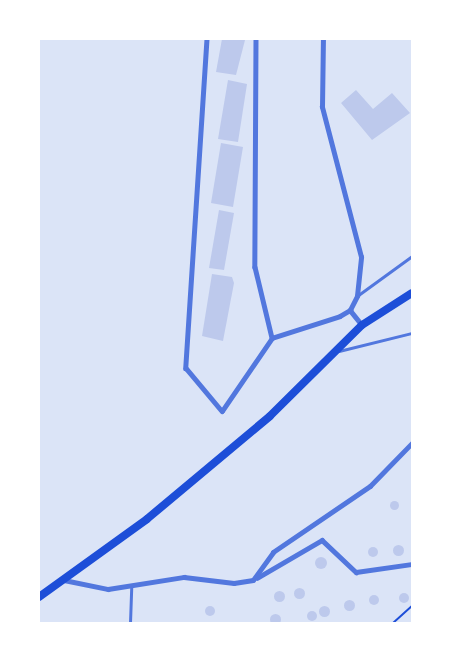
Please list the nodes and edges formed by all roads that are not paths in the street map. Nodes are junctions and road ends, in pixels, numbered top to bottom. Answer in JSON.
{"nodes":[{"id":1,"x":207,"y":39,"type":"edge"},
{"id":2,"x":256,"y":39,"type":"edge"},
{"id":3,"x":323,"y":39,"type":"edge"},
{"id":4,"x":412,"y":256,"type":"edge"},
{"id":5,"x":412,"y":293,"type":"edge"},
{"id":6,"x":357,"y":296,"type":"junction"},
{"id":7,"x":350,"y":310,"type":"junction"},
{"id":8,"x":362,"y":325,"type":"junction"},
{"id":9,"x":412,"y":333,"type":"edge"},
{"id":10,"x":272,"y":338,"type":"junction"},
{"id":11,"x":333,"y":353,"type":"junction"},
{"id":12,"x":412,"y":443,"type":"edge"},
{"id":13,"x":412,"y":564,"type":"edge"},
{"id":14,"x":64,"y":580,"type":"junction"},
{"id":15,"x":253,"y":580,"type":"junction"},
{"id":16,"x":131,"y":586,"type":"junction"},
{"id":17,"x":39,"y":596,"type":"edge"},
{"id":18,"x":130,"y":623,"type":"edge"}],
"edges":[{"from":1,"to":10,"type":"street"},
{"from":2,"to":10,"type":"street"},
{"from":3,"to":6,"type":"street"},
{"from":4,"to":6,"type":"lane"},
{"from":5,"to":8,"type":"main road"},
{"from":6,"to":7,"type":"street"},
{"from":7,"to":8,"type":"street"},
{"from":7,"to":10,"type":"street"},
{"from":8,"to":11,"type":"main road"},
{"from":9,"to":11,"type":"lane"},
{"from":11,"to":14,"type":"main road"},
{"from":12,"to":15,"type":"street"},
{"from":13,"to":15,"type":"street"},
{"from":14,"to":16,"type":"street"},
{"from":14,"to":17,"type":"main road"},
{"from":15,"to":16,"type":"street"},
{"from":16,"to":18,"type":"lane"}]}
